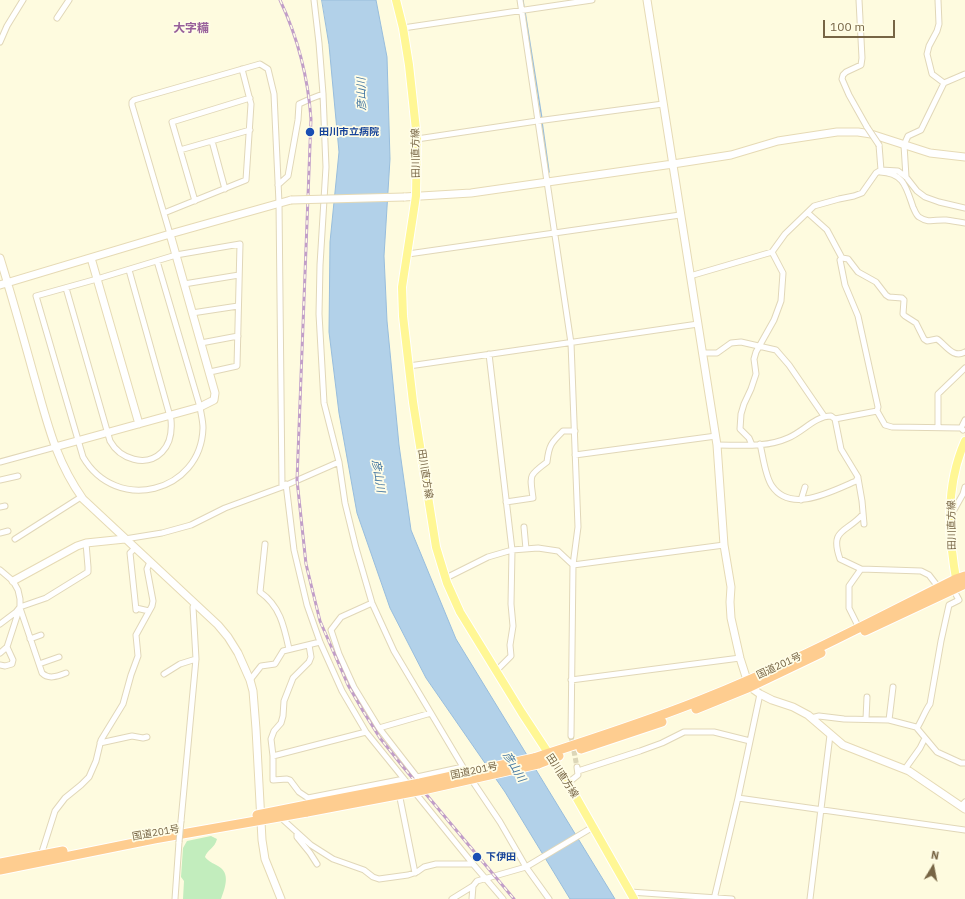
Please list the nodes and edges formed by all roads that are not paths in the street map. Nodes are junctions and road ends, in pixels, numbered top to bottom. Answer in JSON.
{"nodes":[{"id":1,"x":23,"y":0,"type":"edge"},
{"id":2,"x":69,"y":0,"type":"edge"},
{"id":3,"x":314,"y":0,"type":"edge"},
{"id":4,"x":396,"y":0,"type":"edge"},
{"id":5,"x":520,"y":0,"type":"edge"},
{"id":6,"x":592,"y":0,"type":"edge"},
{"id":7,"x":647,"y":0,"type":"edge"},
{"id":8,"x":859,"y":0,"type":"edge"},
{"id":9,"x":938,"y":0,"type":"edge"},
{"id":10,"x":522,"y":10,"type":"junction"},
{"id":11,"x":57,"y":18,"type":"dead end"},
{"id":12,"x":403,"y":28,"type":"junction"},
{"id":13,"x":0,"y":42,"type":"edge"},
{"id":14,"x":242,"y":69,"type":"junction"},
{"id":15,"x":965,"y":74,"type":"edge"},
{"id":16,"x":944,"y":82,"type":"junction"},
{"id":17,"x":323,"y":94,"type":"junction"},
{"id":18,"x":250,"y":98,"type":"junction"},
{"id":19,"x":663,"y":104,"type":"junction"},
{"id":20,"x":537,"y":121,"type":"junction"},
{"id":21,"x":250,"y":130,"type":"junction"},
{"id":22,"x":417,"y":139,"type":"junction"},
{"id":23,"x":212,"y":141,"type":"junction"},
{"id":24,"x":904,"y":145,"type":"junction"},
{"id":25,"x":180,"y":150,"type":"junction"},
{"id":26,"x":965,"y":157,"type":"edge"},
{"id":27,"x":673,"y":164,"type":"junction"},
{"id":28,"x":878,"y":171,"type":"junction"},
{"id":29,"x":906,"y":177,"type":"junction"},
{"id":30,"x":548,"y":182,"type":"junction"},
{"id":31,"x":278,"y":185,"type":"junction"},
{"id":32,"x":225,"y":189,"type":"junction"},
{"id":33,"x":416,"y":196,"type":"junction"},
{"id":34,"x":195,"y":201,"type":"junction"},
{"id":35,"x":279,"y":203,"type":"junction"},
{"id":36,"x":965,"y":208,"type":"edge"},
{"id":37,"x":164,"y":213,"type":"junction"},
{"id":38,"x":808,"y":213,"type":"junction"},
{"id":39,"x":680,"y":215,"type":"junction"},
{"id":40,"x":965,"y":223,"type":"edge"},
{"id":41,"x":555,"y":233,"type":"junction"},
{"id":42,"x":170,"y":234,"type":"junction"},
{"id":43,"x":772,"y":252,"type":"junction"},
{"id":44,"x":408,"y":254,"type":"junction"},
{"id":45,"x":176,"y":255,"type":"junction"},
{"id":46,"x":0,"y":258,"type":"edge"},
{"id":47,"x":91,"y":258,"type":"junction"},
{"id":48,"x":842,"y":258,"type":"junction"},
{"id":49,"x":156,"y":261,"type":"junction"},
{"id":50,"x":129,"y":270,"type":"junction"},
{"id":51,"x":239,"y":275,"type":"junction"},
{"id":52,"x":690,"y":276,"type":"junction"},
{"id":53,"x":97,"y":279,"type":"junction"},
{"id":54,"x":4,"y":284,"type":"edge"},
{"id":55,"x":184,"y":284,"type":"junction"},
{"id":56,"x":66,"y":288,"type":"junction"},
{"id":57,"x":238,"y":306,"type":"junction"},
{"id":58,"x":192,"y":313,"type":"junction"},
{"id":59,"x":698,"y":324,"type":"junction"},
{"id":60,"x":238,"y":336,"type":"junction"},
{"id":61,"x":201,"y":343,"type":"junction"},
{"id":62,"x":571,"y":343,"type":"junction"},
{"id":63,"x":759,"y":345,"type":"junction"},
{"id":64,"x":965,"y":352,"type":"edge"},
{"id":65,"x":703,"y":353,"type":"junction"},
{"id":66,"x":489,"y":354,"type":"junction"},
{"id":67,"x":409,"y":366,"type":"junction"},
{"id":68,"x":965,"y":368,"type":"edge"},
{"id":69,"x":210,"y":372,"type":"junction"},
{"id":70,"x":200,"y":407,"type":"junction"},
{"id":71,"x":877,"y":411,"type":"junction"},
{"id":72,"x":171,"y":415,"type":"junction"},
{"id":73,"x":824,"y":416,"type":"junction"},
{"id":74,"x":835,"y":419,"type":"junction"},
{"id":75,"x":965,"y":420,"type":"edge"},
{"id":76,"x":139,"y":424,"type":"junction"},
{"id":77,"x":938,"y":427,"type":"junction"},
{"id":78,"x":575,"y":431,"type":"junction"},
{"id":79,"x":108,"y":432,"type":"junction"},
{"id":80,"x":716,"y":436,"type":"junction"},
{"id":81,"x":79,"y":440,"type":"junction"},
{"id":82,"x":965,"y":441,"type":"edge"},
{"id":83,"x":760,"y":444,"type":"junction"},
{"id":84,"x":717,"y":445,"type":"junction"},
{"id":85,"x":752,"y":445,"type":"junction"},
{"id":86,"x":55,"y":447,"type":"junction"},
{"id":87,"x":575,"y":454,"type":"junction"},
{"id":88,"x":965,"y":455,"type":"edge"},
{"id":89,"x":0,"y":462,"type":"edge"},
{"id":90,"x":339,"y":462,"type":"junction"},
{"id":91,"x":18,"y":476,"type":"dead end"},
{"id":92,"x":858,"y":477,"type":"junction"},
{"id":93,"x":0,"y":480,"type":"edge"},
{"id":94,"x":284,"y":486,"type":"junction"},
{"id":95,"x":805,"y":487,"type":"dead end"},
{"id":96,"x":965,"y":487,"type":"edge"},
{"id":97,"x":81,"y":497,"type":"junction"},
{"id":98,"x":801,"y":500,"type":"junction"},
{"id":99,"x":506,"y":502,"type":"junction"},
{"id":100,"x":954,"y":510,"type":"junction"},
{"id":101,"x":864,"y":514,"type":"junction"},
{"id":102,"x":864,"y":524,"type":"dead end"},
{"id":103,"x":524,"y":527,"type":"dead end"},
{"id":104,"x":8,"y":531,"type":"dead end"},
{"id":105,"x":0,"y":533,"type":"edge"},
{"id":106,"x":15,"y":539,"type":"dead end"},
{"id":107,"x":125,"y":539,"type":"junction"},
{"id":108,"x":86,"y":543,"type":"junction"},
{"id":109,"x":265,"y":544,"type":"dead end"},
{"id":110,"x":724,"y":545,"type":"junction"},
{"id":111,"x":135,"y":548,"type":"junction"},
{"id":112,"x":526,"y":549,"type":"junction"},
{"id":113,"x":512,"y":550,"type":"junction"},
{"id":114,"x":150,"y":562,"type":"junction"},
{"id":115,"x":573,"y":565,"type":"junction"},
{"id":116,"x":861,"y":569,"type":"junction"},
{"id":117,"x":0,"y":570,"type":"edge"},
{"id":118,"x":446,"y":578,"type":"junction"},
{"id":119,"x":13,"y":581,"type":"junction"},
{"id":120,"x":960,"y":582,"type":"edge"},
{"id":121,"x":939,"y":588,"type":"junction"},
{"id":122,"x":372,"y":603,"type":"junction"},
{"id":123,"x":195,"y":604,"type":"junction"},
{"id":124,"x":20,"y":607,"type":"junction"},
{"id":125,"x":149,"y":611,"type":"junction"},
{"id":126,"x":0,"y":624,"type":"edge"},
{"id":127,"x":859,"y":628,"type":"junction"},
{"id":128,"x":41,"y":635,"type":"dead end"},
{"id":129,"x":30,"y":639,"type":"junction"},
{"id":130,"x":320,"y":642,"type":"junction"},
{"id":131,"x":309,"y":644,"type":"junction"},
{"id":132,"x":7,"y":647,"type":"junction"},
{"id":133,"x":289,"y":649,"type":"junction"},
{"id":134,"x":0,"y":653,"type":"edge"},
{"id":135,"x":59,"y":657,"type":"dead end"},
{"id":136,"x":740,"y":658,"type":"junction"},
{"id":137,"x":196,"y":659,"type":"junction"},
{"id":138,"x":39,"y":664,"type":"junction"},
{"id":139,"x":0,"y":665,"type":"edge"},
{"id":140,"x":496,"y":671,"type":"junction"},
{"id":141,"x":66,"y":673,"type":"dead end"},
{"id":142,"x":164,"y":674,"type":"dead end"},
{"id":143,"x":250,"y":680,"type":"junction"},
{"id":144,"x":571,"y":680,"type":"junction"},
{"id":145,"x":749,"y":683,"type":"junction"},
{"id":146,"x":893,"y":687,"type":"dead end"},
{"id":147,"x":760,"y":694,"type":"junction"},
{"id":148,"x":867,"y":697,"type":"dead end"},
{"id":149,"x":431,"y":713,"type":"junction"},
{"id":150,"x":811,"y":718,"type":"junction"},
{"id":151,"x":866,"y":719,"type":"junction"},
{"id":152,"x":889,"y":720,"type":"junction"},
{"id":153,"x":379,"y":728,"type":"junction"},
{"id":154,"x":917,"y":728,"type":"junction"},
{"id":155,"x":366,"y":732,"type":"junction"},
{"id":156,"x":830,"y":734,"type":"junction"},
{"id":157,"x":571,"y":736,"type":"tunnel mouth"},
{"id":158,"x":147,"y":737,"type":"dead end"},
{"id":159,"x":925,"y":738,"type":"junction"},
{"id":160,"x":750,"y":741,"type":"junction"},
{"id":161,"x":100,"y":743,"type":"junction"},
{"id":162,"x":273,"y":756,"type":"junction"},
{"id":163,"x":549,"y":756,"type":"junction"},
{"id":164,"x":965,"y":763,"type":"edge"},
{"id":165,"x":463,"y":767,"type":"junction"},
{"id":166,"x":905,"y":769,"type":"junction"},
{"id":167,"x":404,"y":779,"type":"junction"},
{"id":168,"x":568,"y":783,"type":"junction"},
{"id":169,"x":417,"y":795,"type":"junction"},
{"id":170,"x":400,"y":798,"type":"junction"},
{"id":171,"x":738,"y":798,"type":"junction"},
{"id":172,"x":964,"y":806,"type":"edge"},
{"id":173,"x":307,"y":808,"type":"junction"},
{"id":174,"x":349,"y":808,"type":"dead end"},
{"id":175,"x":821,"y":809,"type":"junction"},
{"id":176,"x":261,"y":817,"type":"junction"},
{"id":177,"x":280,"y":817,"type":"junction"},
{"id":178,"x":590,"y":829,"type":"junction"},
{"id":179,"x":965,"y":830,"type":"edge"},
{"id":180,"x":298,"y":834,"type":"junction"},
{"id":181,"x":41,"y":855,"type":"junction"},
{"id":182,"x":0,"y":863,"type":"edge"},
{"id":183,"x":317,"y":864,"type":"dead end"},
{"id":184,"x":473,"y":864,"type":"junction"},
{"id":185,"x":526,"y":867,"type":"junction"},
{"id":186,"x":0,"y":870,"type":"edge"},
{"id":187,"x":415,"y":873,"type":"junction"},
{"id":188,"x":485,"y":878,"type":"junction"},
{"id":189,"x":473,"y":886,"type":"junction"},
{"id":190,"x":632,"y":895,"type":"edge"},
{"id":191,"x":714,"y":898,"type":"edge"},
{"id":192,"x":175,"y":899,"type":"edge"},
{"id":193,"x":281,"y":899,"type":"edge"},
{"id":194,"x":452,"y":899,"type":"edge"},
{"id":195,"x":472,"y":899,"type":"edge"},
{"id":196,"x":503,"y":899,"type":"edge"},
{"id":197,"x":549,"y":899,"type":"edge"},
{"id":198,"x":732,"y":899,"type":"edge"},
{"id":199,"x":810,"y":899,"type":"edge"}],
"edges":[{"from":1,"to":13,"type":"street"},
{"from":2,"to":11,"type":"street"},
{"from":3,"to":17,"type":"street"},
{"from":4,"to":12,"type":"main road","name":"田川直方線"},
{"from":5,"to":10,"type":"street"},
{"from":6,"to":10,"type":"street"},
{"from":7,"to":19,"type":"street"},
{"from":8,"to":28,"type":"street","bridge":true},
{"from":9,"to":16,"type":"street"},
{"from":10,"to":12,"type":"street"},
{"from":10,"to":20,"type":"street"},
{"from":12,"to":22,"type":"main road","name":"田川直方線"},
{"from":14,"to":18,"type":"street"},
{"from":14,"to":31,"type":"street"},
{"from":14,"to":37,"type":"street"},
{"from":15,"to":16,"type":"street"},
{"from":16,"to":24,"type":"street"},
{"from":17,"to":31,"type":"street"},
{"from":17,"to":90,"type":"street"},
{"from":18,"to":21,"type":"street"},
{"from":18,"to":25,"type":"street"},
{"from":19,"to":20,"type":"street"},
{"from":19,"to":27,"type":"street"},
{"from":20,"to":22,"type":"street"},
{"from":20,"to":30,"type":"street"},
{"from":21,"to":23,"type":"street"},
{"from":21,"to":32,"type":"street"},
{"from":22,"to":33,"type":"main road","name":"田川直方線"},
{"from":23,"to":25,"type":"street"},
{"from":23,"to":32,"type":"street"},
{"from":24,"to":26,"type":"street"},
{"from":24,"to":27,"type":"street"},
{"from":24,"to":29,"type":"street"},
{"from":25,"to":34,"type":"street"},
{"from":27,"to":30,"type":"street"},
{"from":27,"to":39,"type":"street"},
{"from":28,"to":29,"type":"street"},
{"from":28,"to":38,"type":"street"},
{"from":28,"to":40,"type":"street"},
{"from":29,"to":36,"type":"street"},
{"from":30,"to":33,"type":"street"},
{"from":30,"to":41,"type":"street"},
{"from":31,"to":35,"type":"street"},
{"from":32,"to":34,"type":"street"},
{"from":33,"to":35,"type":"street","bridge":true},
{"from":33,"to":44,"type":"main road","name":"田川直方線"},
{"from":34,"to":37,"type":"street"},
{"from":35,"to":42,"type":"street"},
{"from":35,"to":94,"type":"street"},
{"from":37,"to":42,"type":"street"},
{"from":38,"to":43,"type":"street"},
{"from":38,"to":48,"type":"street"},
{"from":39,"to":41,"type":"street"},
{"from":39,"to":52,"type":"street"},
{"from":41,"to":44,"type":"street"},
{"from":41,"to":62,"type":"street"},
{"from":42,"to":45,"type":"street"},
{"from":42,"to":47,"type":"street"},
{"from":43,"to":52,"type":"street"},
{"from":43,"to":63,"type":"street"},
{"from":44,"to":67,"type":"main road","name":"田川直方線"},
{"from":45,"to":49,"type":"street"},
{"from":45,"to":51,"type":"street"},
{"from":45,"to":55,"type":"street"},
{"from":46,"to":54,"type":"street"},
{"from":47,"to":53,"type":"street"},
{"from":47,"to":54,"type":"street"},
{"from":48,"to":64,"type":"street"},
{"from":48,"to":71,"type":"street"},
{"from":49,"to":50,"type":"street"},
{"from":49,"to":70,"type":"street"},
{"from":50,"to":53,"type":"street"},
{"from":50,"to":72,"type":"street"},
{"from":51,"to":55,"type":"street"},
{"from":51,"to":57,"type":"street"},
{"from":52,"to":59,"type":"street"},
{"from":53,"to":56,"type":"street"},
{"from":53,"to":76,"type":"street"},
{"from":54,"to":86,"type":"street"},
{"from":55,"to":58,"type":"street"},
{"from":56,"to":79,"type":"street"},
{"from":56,"to":81,"type":"street"},
{"from":57,"to":58,"type":"street"},
{"from":57,"to":60,"type":"street"},
{"from":58,"to":61,"type":"street"},
{"from":59,"to":62,"type":"street"},
{"from":59,"to":65,"type":"street"},
{"from":60,"to":61,"type":"street"},
{"from":60,"to":69,"type":"street"},
{"from":61,"to":69,"type":"street"},
{"from":62,"to":66,"type":"street"},
{"from":62,"to":78,"type":"street"},
{"from":63,"to":65,"type":"street"},
{"from":63,"to":73,"type":"street"},
{"from":63,"to":85,"type":"street"},
{"from":65,"to":80,"type":"street"},
{"from":66,"to":67,"type":"street"},
{"from":66,"to":99,"type":"street"},
{"from":67,"to":118,"type":"main road","name":"田川直方線"},
{"from":68,"to":77,"type":"street"},
{"from":69,"to":70,"type":"street"},
{"from":70,"to":72,"type":"street"},
{"from":70,"to":81,"type":"street"},
{"from":71,"to":74,"type":"street"},
{"from":71,"to":77,"type":"street"},
{"from":72,"to":76,"type":"street"},
{"from":72,"to":79,"type":"street"},
{"from":73,"to":74,"type":"street"},
{"from":73,"to":83,"type":"street"},
{"from":74,"to":92,"type":"street"},
{"from":75,"to":77,"type":"street"},
{"from":76,"to":79,"type":"street"},
{"from":78,"to":87,"type":"street"},
{"from":78,"to":99,"type":"street"},
{"from":79,"to":81,"type":"street"},
{"from":80,"to":84,"type":"street"},
{"from":80,"to":87,"type":"street"},
{"from":81,"to":86,"type":"street"},
{"from":82,"to":120,"type":"main road","name":"田川直方線"},
{"from":83,"to":85,"type":"street"},
{"from":83,"to":98,"type":"street"},
{"from":84,"to":85,"type":"street"},
{"from":84,"to":110,"type":"street"},
{"from":86,"to":89,"type":"street"},
{"from":86,"to":97,"type":"street"},
{"from":87,"to":115,"type":"street"},
{"from":88,"to":100,"type":"main road","name":"田川直方線"},
{"from":90,"to":94,"type":"street"},
{"from":90,"to":122,"type":"street"},
{"from":91,"to":93,"type":"street"},
{"from":92,"to":98,"type":"street"},
{"from":92,"to":101,"type":"street"},
{"from":94,"to":107,"type":"street"},
{"from":94,"to":130,"type":"street"},
{"from":95,"to":98,"type":"street"},
{"from":96,"to":100,"type":"street"},
{"from":97,"to":106,"type":"street"},
{"from":97,"to":107,"type":"street"},
{"from":99,"to":113,"type":"street"},
{"from":100,"to":120,"type":"main road","name":"田川直方線"},
{"from":101,"to":102,"type":"street"},
{"from":101,"to":116,"type":"street"},
{"from":103,"to":112,"type":"street"},
{"from":104,"to":105,"type":"street"},
{"from":107,"to":108,"type":"street"},
{"from":107,"to":111,"type":"street"},
{"from":108,"to":119,"type":"street"},
{"from":108,"to":124,"type":"street"},
{"from":109,"to":133,"type":"street"},
{"from":110,"to":115,"type":"street"},
{"from":110,"to":136,"type":"street"},
{"from":111,"to":114,"type":"street"},
{"from":111,"to":125,"type":"street"},
{"from":112,"to":113,"type":"street"},
{"from":112,"to":115,"type":"street"},
{"from":113,"to":118,"type":"street"},
{"from":113,"to":140,"type":"street"},
{"from":114,"to":123,"type":"street"},
{"from":114,"to":125,"type":"street"},
{"from":115,"to":144,"type":"street"},
{"from":116,"to":121,"type":"street"},
{"from":116,"to":127,"type":"street"},
{"from":117,"to":119,"type":"street"},
{"from":118,"to":140,"type":"main road","name":"田川直方線"},
{"from":119,"to":124,"type":"street"},
{"from":120,"to":121,"type":"highway","name":"国道201号"},
{"from":120,"to":145,"type":"highway","name":"国道201号"},
{"from":120,"to":154,"type":"street"},
{"from":121,"to":127,"type":"highway","name":"国道201号"},
{"from":122,"to":149,"type":"street"},
{"from":122,"to":153,"type":"street"},
{"from":123,"to":137,"type":"street"},
{"from":123,"to":143,"type":"street"},
{"from":124,"to":126,"type":"street"},
{"from":124,"to":129,"type":"street"},
{"from":124,"to":132,"type":"street"},
{"from":125,"to":161,"type":"street"},
{"from":127,"to":145,"type":"highway","name":"国道201号"},
{"from":128,"to":129,"type":"street"},
{"from":129,"to":138,"type":"street"},
{"from":130,"to":131,"type":"street"},
{"from":130,"to":155,"type":"street"},
{"from":131,"to":133,"type":"street"},
{"from":131,"to":162,"type":"street"},
{"from":132,"to":134,"type":"street"},
{"from":132,"to":139,"type":"street"},
{"from":133,"to":143,"type":"street"},
{"from":135,"to":138,"type":"street"},
{"from":136,"to":144,"type":"street"},
{"from":136,"to":145,"type":"street"},
{"from":137,"to":142,"type":"street"},
{"from":137,"to":192,"type":"street","bridge":true},
{"from":138,"to":141,"type":"street"},
{"from":140,"to":163,"type":"main road","name":"田川直方線"},
{"from":143,"to":176,"type":"street"},
{"from":144,"to":157,"type":"street"},
{"from":145,"to":147,"type":"street"},
{"from":145,"to":163,"type":"highway","name":"国道201号"},
{"from":146,"to":152,"type":"street"},
{"from":147,"to":150,"type":"street"},
{"from":147,"to":160,"type":"street"},
{"from":148,"to":151,"type":"street"},
{"from":149,"to":153,"type":"street"},
{"from":149,"to":165,"type":"street"},
{"from":150,"to":151,"type":"street"},
{"from":150,"to":156,"type":"street"},
{"from":151,"to":152,"type":"street"},
{"from":152,"to":154,"type":"street"},
{"from":153,"to":165,"type":"street"},
{"from":154,"to":159,"type":"street"},
{"from":155,"to":162,"type":"street"},
{"from":155,"to":167,"type":"street"},
{"from":156,"to":166,"type":"street"},
{"from":156,"to":175,"type":"street"},
{"from":158,"to":161,"type":"street"},
{"from":159,"to":164,"type":"street"},
{"from":159,"to":166,"type":"street"},
{"from":160,"to":168,"type":"street"},
{"from":160,"to":171,"type":"street"},
{"from":161,"to":181,"type":"street"},
{"from":162,"to":167,"type":"street"},
{"from":163,"to":168,"type":"main road","name":"田川直方線"},
{"from":163,"to":173,"type":"highway","name":"国道201号","bridge":true},
{"from":165,"to":185,"type":"street"},
{"from":166,"to":172,"type":"street"},
{"from":167,"to":169,"type":"street"},
{"from":168,"to":178,"type":"main road","name":"田川直方線"},
{"from":169,"to":170,"type":"street"},
{"from":169,"to":184,"type":"street"},
{"from":170,"to":174,"type":"street"},
{"from":170,"to":187,"type":"street"},
{"from":171,"to":175,"type":"street"},
{"from":171,"to":191,"type":"street"},
{"from":173,"to":176,"type":"highway","name":"国道201号"},
{"from":173,"to":177,"type":"highway","name":"国道201号"},
{"from":175,"to":179,"type":"street"},
{"from":175,"to":199,"type":"street"},
{"from":176,"to":177,"type":"highway","name":"国道201号"},
{"from":176,"to":181,"type":"highway","name":"国道201号"},
{"from":176,"to":186,"type":"highway","name":"国道201号"},
{"from":176,"to":193,"type":"street"},
{"from":177,"to":180,"type":"street"},
{"from":178,"to":185,"type":"street"},
{"from":178,"to":190,"type":"main road","name":"田川直方線"},
{"from":180,"to":183,"type":"street"},
{"from":180,"to":187,"type":"street"},
{"from":181,"to":182,"type":"highway","name":"国道201号"},
{"from":184,"to":187,"type":"street"},
{"from":184,"to":188,"type":"street"},
{"from":185,"to":188,"type":"street"},
{"from":185,"to":197,"type":"street"},
{"from":188,"to":189,"type":"street"},
{"from":188,"to":196,"type":"street"},
{"from":189,"to":194,"type":"street"},
{"from":189,"to":195,"type":"street"},
{"from":190,"to":191,"type":"street"},
{"from":191,"to":198,"type":"street"}]}
